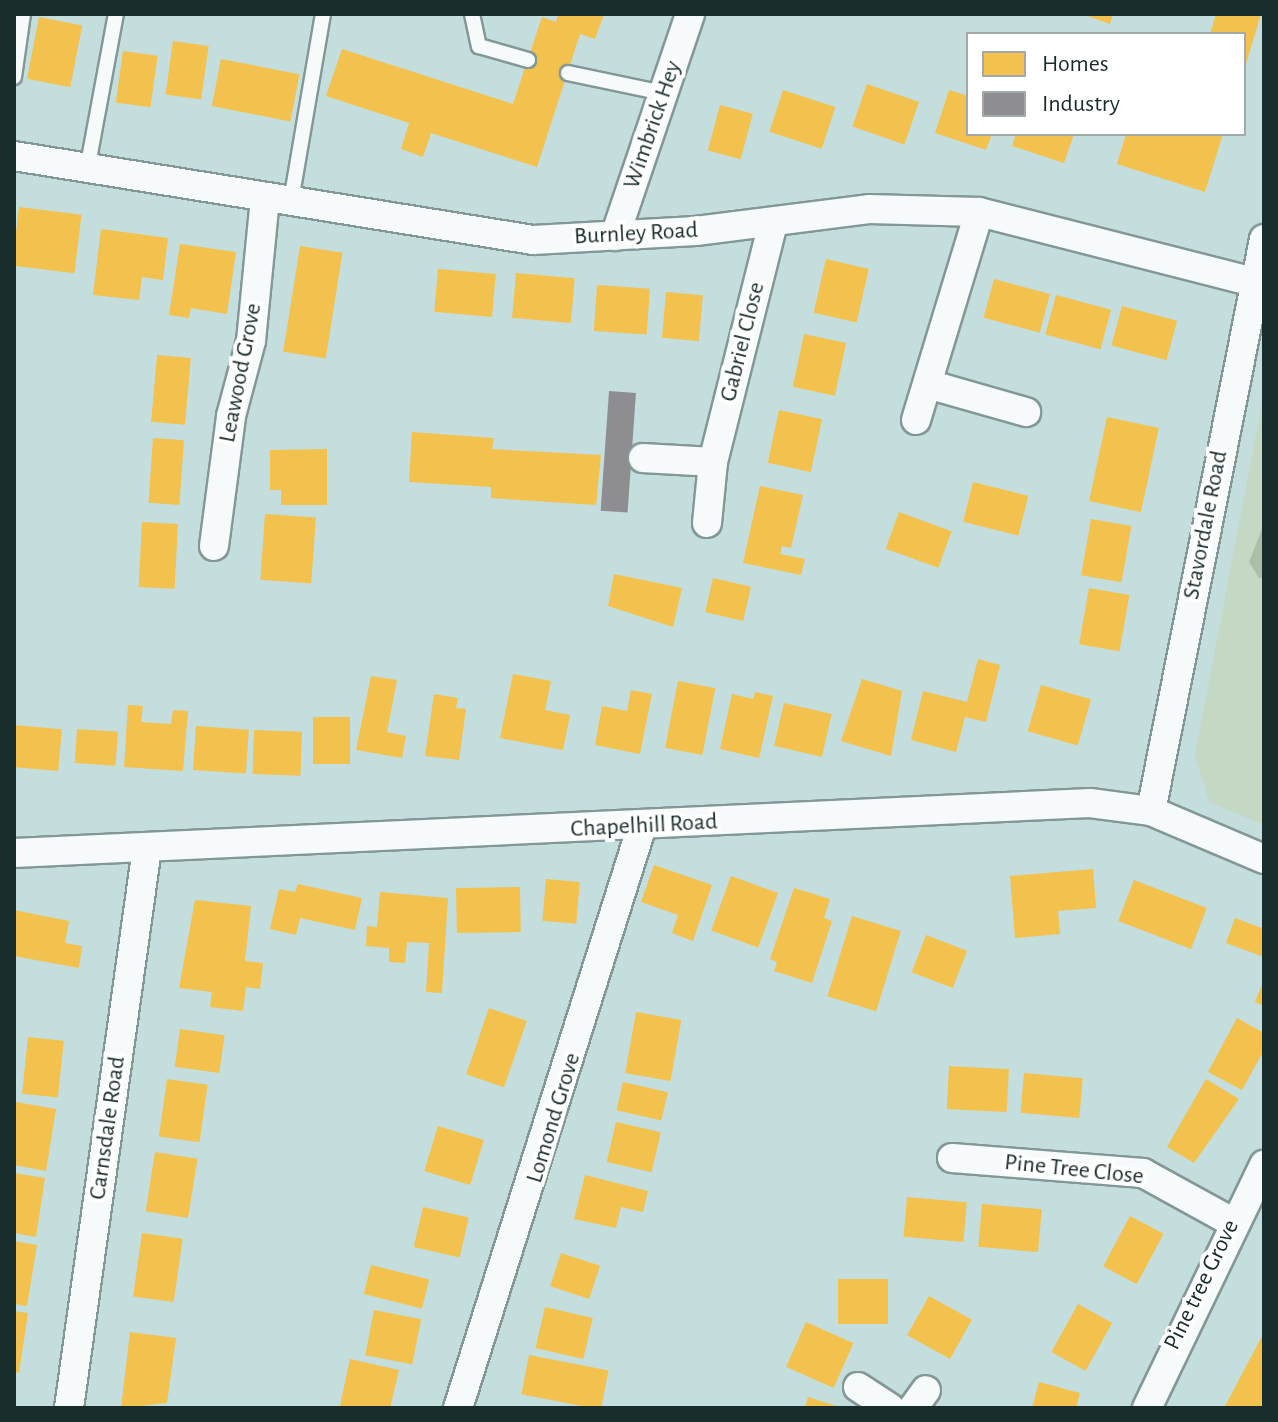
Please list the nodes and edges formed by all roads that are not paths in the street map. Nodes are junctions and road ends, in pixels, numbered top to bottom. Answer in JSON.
{"nodes":[{"id":1,"x":23,"y":14,"type":"edge"},
{"id":2,"x":116,"y":14,"type":"edge"},
{"id":3,"x":323,"y":14,"type":"edge"},
{"id":4,"x":472,"y":14,"type":"edge"},
{"id":5,"x":690,"y":14,"type":"edge"},
{"id":6,"x":528,"y":60,"type":"dead end"},
{"id":7,"x":568,"y":73,"type":"dead end"},
{"id":8,"x":14,"y":77,"type":"edge"},
{"id":9,"x":663,"y":93,"type":"junction"},
{"id":10,"x":14,"y":156,"type":"edge"},
{"id":11,"x":87,"y":170,"type":"junction"},
{"id":12,"x":278,"y":200,"type":"junction"},
{"id":13,"x":979,"y":212,"type":"junction"},
{"id":14,"x":773,"y":223,"type":"junction"},
{"id":15,"x":615,"y":236,"type":"junction"},
{"id":16,"x":1264,"y":239,"type":"edge"},
{"id":17,"x":1253,"y":282,"type":"junction"},
{"id":18,"x":931,"y":385,"type":"junction"},
{"id":19,"x":1026,"y":412,"type":"dead end"},
{"id":20,"x":916,"y":420,"type":"dead end"},
{"id":21,"x":643,"y":458,"type":"dead end"},
{"id":22,"x":713,"y":462,"type":"junction"},
{"id":23,"x":707,"y":523,"type":"dead end"},
{"id":24,"x":214,"y":546,"type":"dead end"},
{"id":25,"x":1151,"y":811,"type":"junction"},
{"id":26,"x":642,"y":826,"type":"junction"},
{"id":27,"x":147,"y":848,"type":"junction"},
{"id":28,"x":14,"y":853,"type":"edge"},
{"id":29,"x":1264,"y":859,"type":"edge"},
{"id":30,"x":952,"y":1158,"type":"dead end"},
{"id":31,"x":1264,"y":1165,"type":"edge"},
{"id":32,"x":1232,"y":1222,"type":"junction"},
{"id":33,"x":858,"y":1387,"type":"dead end"},
{"id":34,"x":69,"y":1408,"type":"edge"},
{"id":35,"x":458,"y":1408,"type":"edge"},
{"id":36,"x":890,"y":1408,"type":"edge"},
{"id":37,"x":1147,"y":1408,"type":"edge"}],
"edges":[{"from":1,"to":8,"type":"lane"},
{"from":2,"to":11,"type":"lane"},
{"from":3,"to":12,"type":"lane"},
{"from":4,"to":6,"type":"lane"},
{"from":5,"to":9,"type":"street","name":"Wimbrick Hey"},
{"from":7,"to":9,"type":"lane"},
{"from":9,"to":15,"type":"street","name":"Wimbrick Hey"},
{"from":10,"to":11,"type":"street","name":"Burnley Road"},
{"from":11,"to":12,"type":"street","name":"Burnley Road"},
{"from":12,"to":15,"type":"street","name":"Burnley Road"},
{"from":12,"to":24,"type":"street","name":"Leawood Grove"},
{"from":13,"to":14,"type":"street","name":"Burnley Road"},
{"from":13,"to":17,"type":"street","name":"Burnley Road"},
{"from":13,"to":18,"type":"street"},
{"from":14,"to":15,"type":"street","name":"Burnley Road"},
{"from":14,"to":22,"type":"street","name":"Gabriel Close"},
{"from":16,"to":17,"type":"street","name":"Stavordale Road"},
{"from":17,"to":25,"type":"street","name":"Stavordale Road"},
{"from":18,"to":19,"type":"street"},
{"from":18,"to":20,"type":"street"},
{"from":21,"to":22,"type":"street"},
{"from":22,"to":23,"type":"street","name":"Gabriel Close"},
{"from":25,"to":26,"type":"street","name":"Chapelhill Road"},
{"from":25,"to":29,"type":"street","name":"Chapelhill Road"},
{"from":26,"to":27,"type":"street","name":"Chapelhill Road"},
{"from":26,"to":35,"type":"street","name":"Lomond Grove"},
{"from":27,"to":28,"type":"street","name":"Chapelhill Road"},
{"from":27,"to":34,"type":"street","name":"Carnsdale Road"},
{"from":30,"to":32,"type":"street","name":"Pine Tree Close"},
{"from":31,"to":32,"type":"street","name":"Pine tree Grove"},
{"from":32,"to":37,"type":"street","name":"Pine tree Grove"},
{"from":33,"to":36,"type":"street"}]}
